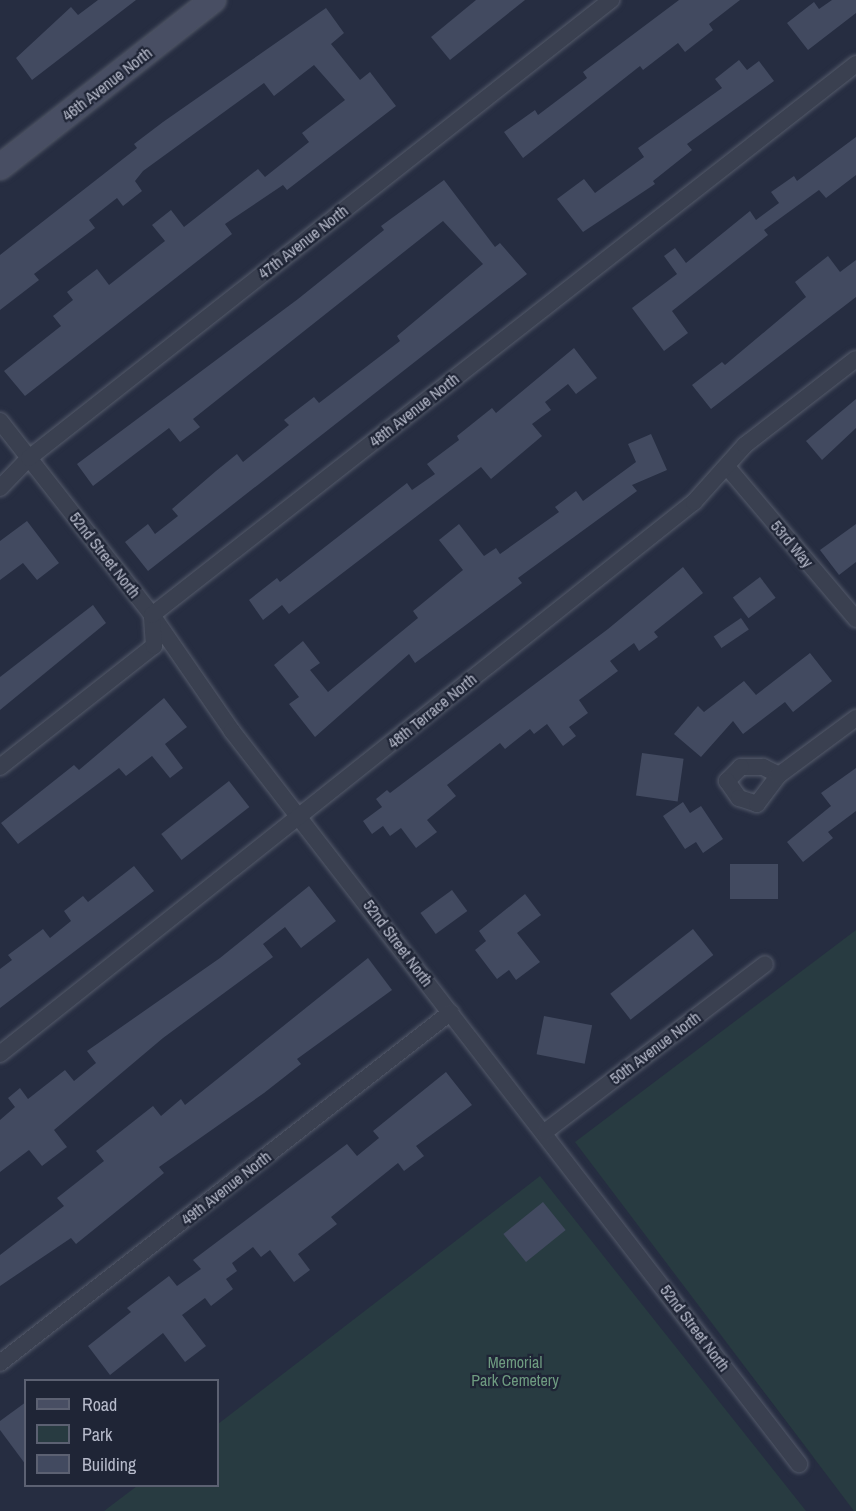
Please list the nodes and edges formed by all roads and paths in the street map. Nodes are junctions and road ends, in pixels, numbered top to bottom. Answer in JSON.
{"nodes":[{"id":1,"x":213,"y":0,"type":"edge"},
{"id":2,"x":610,"y":0,"type":"edge"},
{"id":3,"x":856,"y":64,"type":"edge"},
{"id":4,"x":0,"y":167,"type":"edge"},
{"id":5,"x":856,"y":359,"type":"edge"},
{"id":6,"x":0,"y":421,"type":"edge"},
{"id":7,"x":29,"y":458,"type":"junction"},
{"id":8,"x":728,"y":468,"type":"junction"},
{"id":9,"x":0,"y":488,"type":"edge"},
{"id":10,"x":152,"y":615,"type":"junction"},
{"id":11,"x":856,"y":619,"type":"edge"},
{"id":12,"x":856,"y":718,"type":"edge"},
{"id":13,"x":0,"y":767,"type":"edge"},
{"id":14,"x":779,"y":776,"type":"dead end"},
{"id":15,"x":301,"y":816,"type":"junction"},
{"id":16,"x":765,"y":964,"type":"dead end"},
{"id":17,"x":451,"y":1012,"type":"junction"},
{"id":18,"x":0,"y":1054,"type":"edge"},
{"id":19,"x":546,"y":1131,"type":"junction"},
{"id":20,"x":0,"y":1363,"type":"edge"},
{"id":21,"x":799,"y":1464,"type":"dead end"}],
"edges":[{"from":1,"to":4,"type":"street","name":"46th Avenue North"},
{"from":2,"to":7,"type":"street","name":"47th Avenue North"},
{"from":3,"to":10,"type":"street","name":"48th Avenue North"},
{"from":5,"to":8,"type":"street","name":"48th Terrace North"},
{"from":6,"to":7,"type":"street","name":"52nd Street North"},
{"from":7,"to":9,"type":"street","name":"47th Avenue North"},
{"from":7,"to":10,"type":"street","name":"52nd Street North"},
{"from":8,"to":11,"type":"street","name":"53rd Way"},
{"from":8,"to":15,"type":"street","name":"48th Terrace North"},
{"from":10,"to":13,"type":"street"},
{"from":10,"to":15,"type":"street","name":"52nd Street North"},
{"from":12,"to":14,"type":"street"},
{"from":15,"to":17,"type":"street","name":"52nd Street North"},
{"from":15,"to":18,"type":"street","name":"48th Terrace North"},
{"from":16,"to":19,"type":"street","name":"50th Avenue North"},
{"from":17,"to":19,"type":"street","name":"52nd Street North"},
{"from":17,"to":20,"type":"street","name":"49th Avenue North"},
{"from":19,"to":21,"type":"street","name":"52nd Street North"}]}
